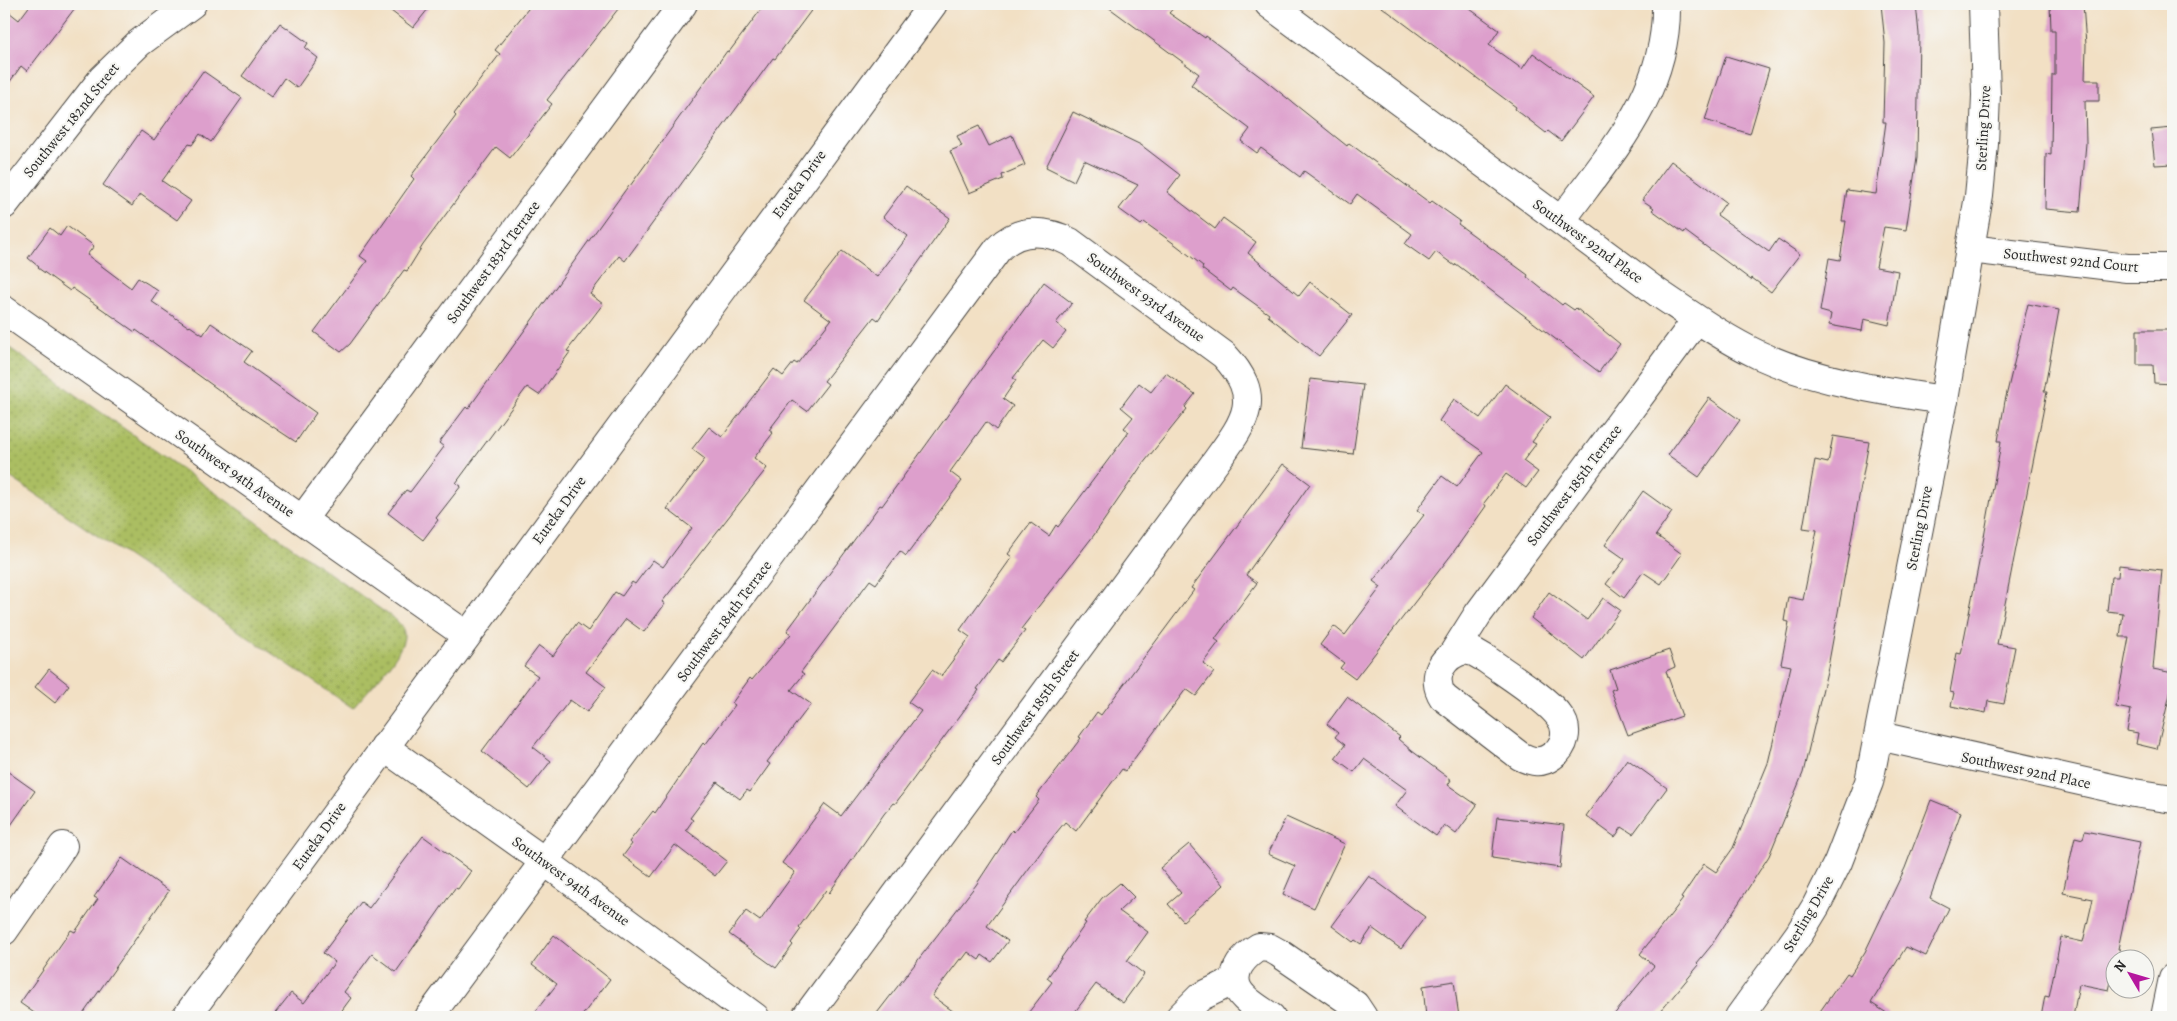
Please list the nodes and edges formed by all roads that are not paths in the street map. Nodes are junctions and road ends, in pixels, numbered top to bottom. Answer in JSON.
{"nodes":[{"id":1,"x":192,"y":4,"type":"edge"},
{"id":2,"x":683,"y":4,"type":"edge"},
{"id":3,"x":933,"y":4,"type":"edge"},
{"id":4,"x":1269,"y":4,"type":"edge"},
{"id":5,"x":1666,"y":4,"type":"edge"},
{"id":6,"x":1983,"y":4,"type":"edge"},
{"id":7,"x":4,"y":206,"type":"edge"},
{"id":8,"x":1561,"y":221,"type":"junction"},
{"id":9,"x":1025,"y":233,"type":"joint"},
{"id":10,"x":1970,"y":248,"type":"junction"},
{"id":11,"x":2173,"y":268,"type":"edge"},
{"id":12,"x":4,"y":310,"type":"edge"},
{"id":13,"x":1697,"y":319,"type":"junction"},
{"id":14,"x":1247,"y":390,"type":"joint"},
{"id":15,"x":1944,"y":400,"type":"junction"},
{"id":16,"x":302,"y":520,"type":"junction"},
{"id":17,"x":466,"y":635,"type":"junction"},
{"id":18,"x":1454,"y":652,"type":"junction"},
{"id":19,"x":1879,"y":736,"type":"junction"},
{"id":20,"x":384,"y":747,"type":"junction"},
{"id":21,"x":2173,"y":800,"type":"edge"},
{"id":22,"x":63,"y":846,"type":"dead end"},
{"id":23,"x":544,"y":861,"type":"junction"},
{"id":24,"x":4,"y":931,"type":"edge"},
{"id":25,"x":2173,"y":978,"type":"edge"},
{"id":26,"x":1235,"y":980,"type":"junction"},
{"id":27,"x":186,"y":1017,"type":"edge"},
{"id":28,"x":429,"y":1017,"type":"edge"},
{"id":29,"x":756,"y":1017,"type":"edge"},
{"id":30,"x":806,"y":1017,"type":"edge"},
{"id":31,"x":1180,"y":1017,"type":"edge"},
{"id":32,"x":1271,"y":1017,"type":"edge"},
{"id":33,"x":1363,"y":1017,"type":"edge"},
{"id":34,"x":1739,"y":1017,"type":"edge"},
{"id":35,"x":2165,"y":1017,"type":"edge"}],
"edges":[{"from":1,"to":7,"type":"street","name":"Southwest 182nd Street"},
{"from":2,"to":16,"type":"street","name":"Southwest 183rd Terrace"},
{"from":3,"to":17,"type":"street","name":"Eureka Drive"},
{"from":4,"to":8,"type":"street","name":"Southwest 92nd Place"},
{"from":5,"to":8,"type":"street"},
{"from":6,"to":10,"type":"street","name":"Sterling Drive"},
{"from":8,"to":13,"type":"street","name":"Southwest 92nd Place"},
{"from":9,"to":14,"type":"street","name":"Southwest 93rd Avenue"},
{"from":9,"to":23,"type":"street","name":"Southwest 184th Terrace"},
{"from":10,"to":11,"type":"street","name":"Southwest 92nd Court"},
{"from":10,"to":15,"type":"street","name":"Sterling Drive"},
{"from":12,"to":16,"type":"street","name":"Southwest 94th Avenue"},
{"from":13,"to":15,"type":"street","name":"Southwest 92nd Place"},
{"from":13,"to":18,"type":"street","name":"Southwest 185th Terrace"},
{"from":14,"to":30,"type":"street","name":"Southwest 185th Street"},
{"from":15,"to":19,"type":"street","name":"Sterling Drive"},
{"from":16,"to":17,"type":"street","name":"Southwest 94th Avenue"},
{"from":17,"to":20,"type":"street","name":"Eureka Drive"},
{"from":18,"to":18,"type":"street"},
{"from":19,"to":21,"type":"street","name":"Southwest 92nd Place"},
{"from":19,"to":34,"type":"street","name":"Sterling Drive"},
{"from":20,"to":23,"type":"street","name":"Southwest 94th Avenue"},
{"from":20,"to":27,"type":"street","name":"Eureka Drive"},
{"from":22,"to":24,"type":"street"},
{"from":23,"to":28,"type":"street","name":"Southwest 184th Terrace"},
{"from":23,"to":29,"type":"street","name":"Southwest 94th Avenue"},
{"from":25,"to":35,"type":"street"},
{"from":26,"to":31,"type":"street"},
{"from":26,"to":32,"type":"street"},
{"from":26,"to":33,"type":"street"}]}
